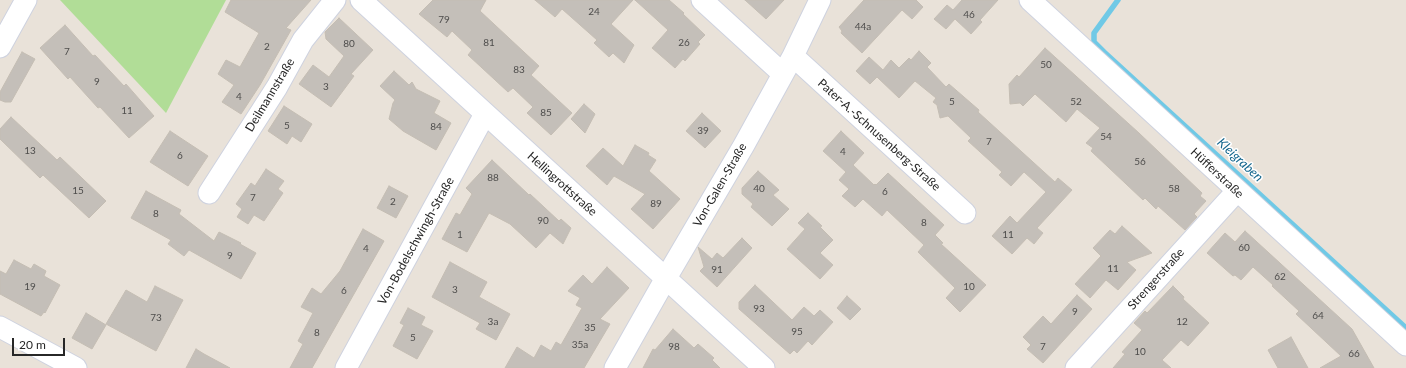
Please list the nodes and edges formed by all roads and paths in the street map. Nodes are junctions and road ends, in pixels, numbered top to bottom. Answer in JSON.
{"nodes":[{"id":1,"x":26,"y":0,"type":"edge"},
{"id":2,"x":335,"y":0,"type":"edge"},
{"id":3,"x":361,"y":0,"type":"edge"},
{"id":4,"x":702,"y":0,"type":"edge"},
{"id":5,"x":820,"y":0,"type":"edge"},
{"id":6,"x":1030,"y":0,"type":"edge"},
{"id":7,"x":0,"y":47,"type":"edge"},
{"id":8,"x":792,"y":56,"type":"junction"},
{"id":9,"x":783,"y":74,"type":"junction"},
{"id":10,"x":485,"y":114,"type":"junction"},
{"id":11,"x":1237,"y":191,"type":"junction"},
{"id":12,"x":209,"y":193,"type":"dead end"},
{"id":13,"x":965,"y":213,"type":"dead end"},
{"id":14,"x":666,"y":278,"type":"junction"},
{"id":15,"x":0,"y":327,"type":"edge"},
{"id":16,"x":1406,"y":345,"type":"edge"},
{"id":17,"x":76,"y":368,"type":"edge"},
{"id":18,"x":346,"y":368,"type":"edge"},
{"id":19,"x":615,"y":368,"type":"edge"},
{"id":20,"x":764,"y":368,"type":"edge"},
{"id":21,"x":1076,"y":368,"type":"edge"}],
"edges":[{"from":1,"to":7,"type":"street"},
{"from":2,"to":12,"type":"street","name":"Deilmannstraße"},
{"from":3,"to":10,"type":"street","name":"Hellingrottstraße"},
{"from":4,"to":9,"type":"street"},
{"from":5,"to":8,"type":"street","name":"Von-Galen-Straße"},
{"from":6,"to":11,"type":"street","name":"Hüfferstraße"},
{"from":8,"to":9,"type":"street","name":"Von-Galen-Straße"},
{"from":8,"to":13,"type":"street","name":"Pater-A.-Schnusenberg-Straße"},
{"from":9,"to":14,"type":"street","name":"Von-Galen-Straße"},
{"from":10,"to":14,"type":"street","name":"Hellingrottstraße"},
{"from":10,"to":18,"type":"street","name":"Von-Bodelschwingh-Straße"},
{"from":11,"to":16,"type":"street","name":"Hüfferstraße"},
{"from":11,"to":21,"type":"street","name":"Strengerstraße"},
{"from":14,"to":19,"type":"street","name":"Von-Galen-Straße"},
{"from":14,"to":20,"type":"street","name":"Hellingrottstraße"},
{"from":15,"to":17,"type":"street"}]}
